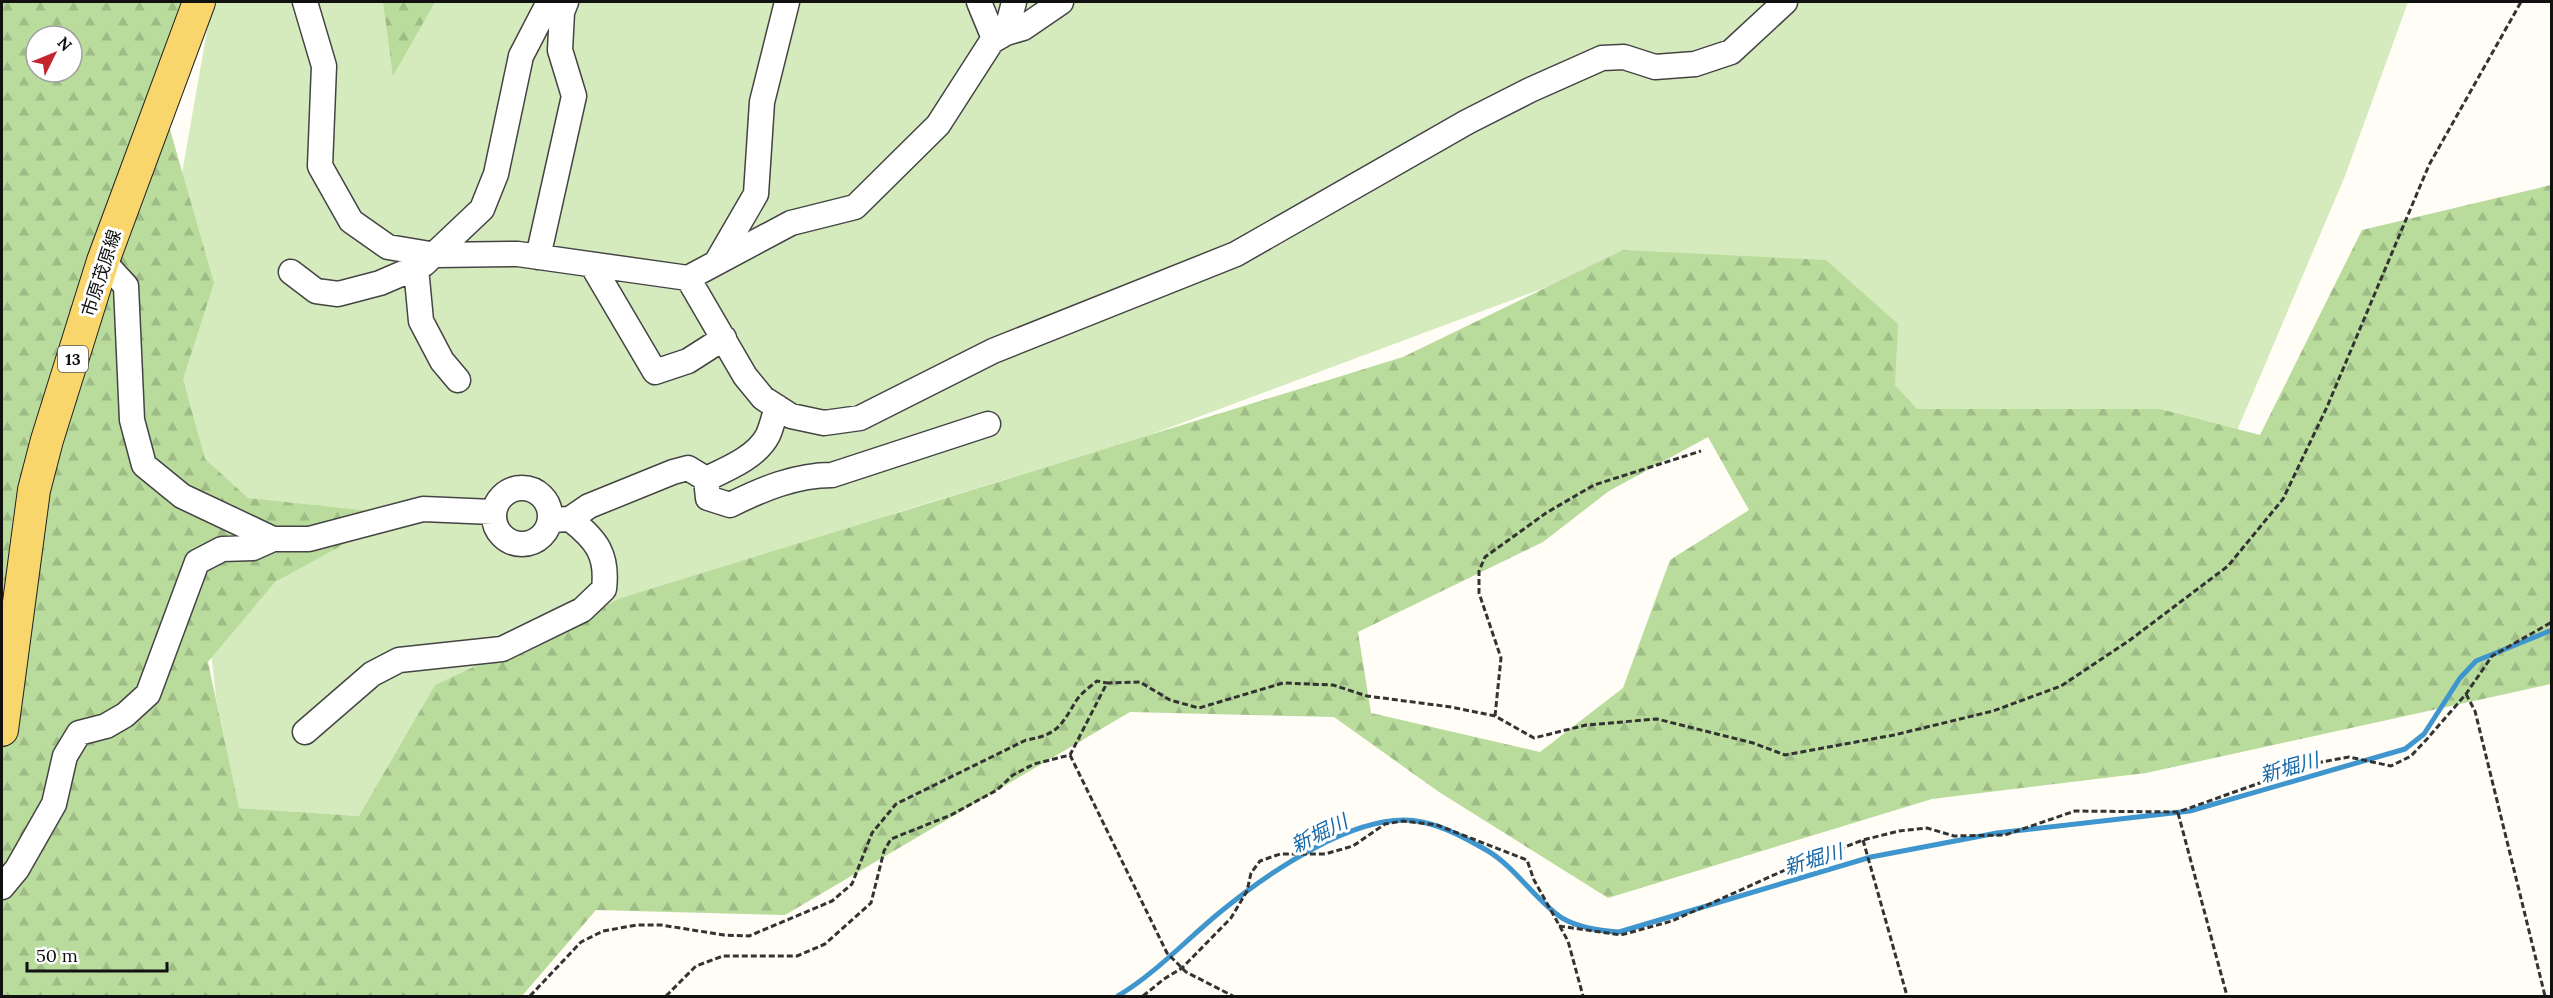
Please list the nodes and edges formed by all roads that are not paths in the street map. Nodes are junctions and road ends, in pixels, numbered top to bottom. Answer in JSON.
{"nodes":[{"id":1,"x":199,"y":2,"type":"edge"},
{"id":2,"x":305,"y":2,"type":"edge"},
{"id":3,"x":549,"y":2,"type":"edge"},
{"id":4,"x":566,"y":2,"type":"edge"},
{"id":5,"x":787,"y":2,"type":"edge"},
{"id":6,"x":979,"y":2,"type":"edge"},
{"id":7,"x":1014,"y":2,"type":"edge"},
{"id":8,"x":1061,"y":2,"type":"edge"},
{"id":9,"x":1785,"y":2,"type":"edge"},
{"id":10,"x":999,"y":37,"type":"junction"},
{"id":11,"x":538,"y":257,"type":"junction"},
{"id":12,"x":103,"y":261,"type":"junction"},
{"id":13,"x":426,"y":261,"type":"junction"},
{"id":14,"x":716,"y":263,"type":"junction"},
{"id":15,"x":592,"y":265,"type":"junction"},
{"id":16,"x":291,"y":272,"type":"dead end"},
{"id":17,"x":688,"y":278,"type":"junction"},
{"id":18,"x":724,"y":338,"type":"junction"},
{"id":19,"x":458,"y":380,"type":"dead end"},
{"id":20,"x":777,"y":407,"type":"junction"},
{"id":21,"x":988,"y":424,"type":"dead end"},
{"id":22,"x":706,"y":479,"type":"junction"},
{"id":23,"x":494,"y":512,"type":"junction"},
{"id":24,"x":560,"y":520,"type":"junction"},
{"id":25,"x":273,"y":539,"type":"junction"},
{"id":26,"x":2,"y":730,"type":"edge"},
{"id":27,"x":305,"y":732,"type":"dead end"},
{"id":28,"x":2,"y":887,"type":"edge"}],
"edges":[{"from":1,"to":12,"type":"main road","name":"市原茂原線","number":"13"},
{"from":2,"to":13,"type":"street"},
{"from":3,"to":13,"type":"street"},
{"from":4,"to":11,"type":"street"},
{"from":5,"to":14,"type":"street"},
{"from":6,"to":10,"type":"street"},
{"from":7,"to":10,"type":"street"},
{"from":8,"to":10,"type":"street"},
{"from":9,"to":20,"type":"street"},
{"from":10,"to":14,"type":"street"},
{"from":11,"to":13,"type":"street"},
{"from":11,"to":15,"type":"street"},
{"from":12,"to":25,"type":"street"},
{"from":12,"to":26,"type":"main road","name":"市原茂原線","number":"13"},
{"from":13,"to":16,"type":"street"},
{"from":13,"to":19,"type":"street"},
{"from":14,"to":17,"type":"street"},
{"from":15,"to":17,"type":"street"},
{"from":15,"to":18,"type":"street"},
{"from":17,"to":18,"type":"street"},
{"from":18,"to":20,"type":"street"},
{"from":20,"to":22,"type":"street"},
{"from":21,"to":22,"type":"street"},
{"from":22,"to":24,"type":"street"},
{"from":23,"to":24,"type":"street"},
{"from":23,"to":24,"type":"street"},
{"from":23,"to":25,"type":"street"},
{"from":24,"to":27,"type":"street"},
{"from":25,"to":28,"type":"street"}]}
